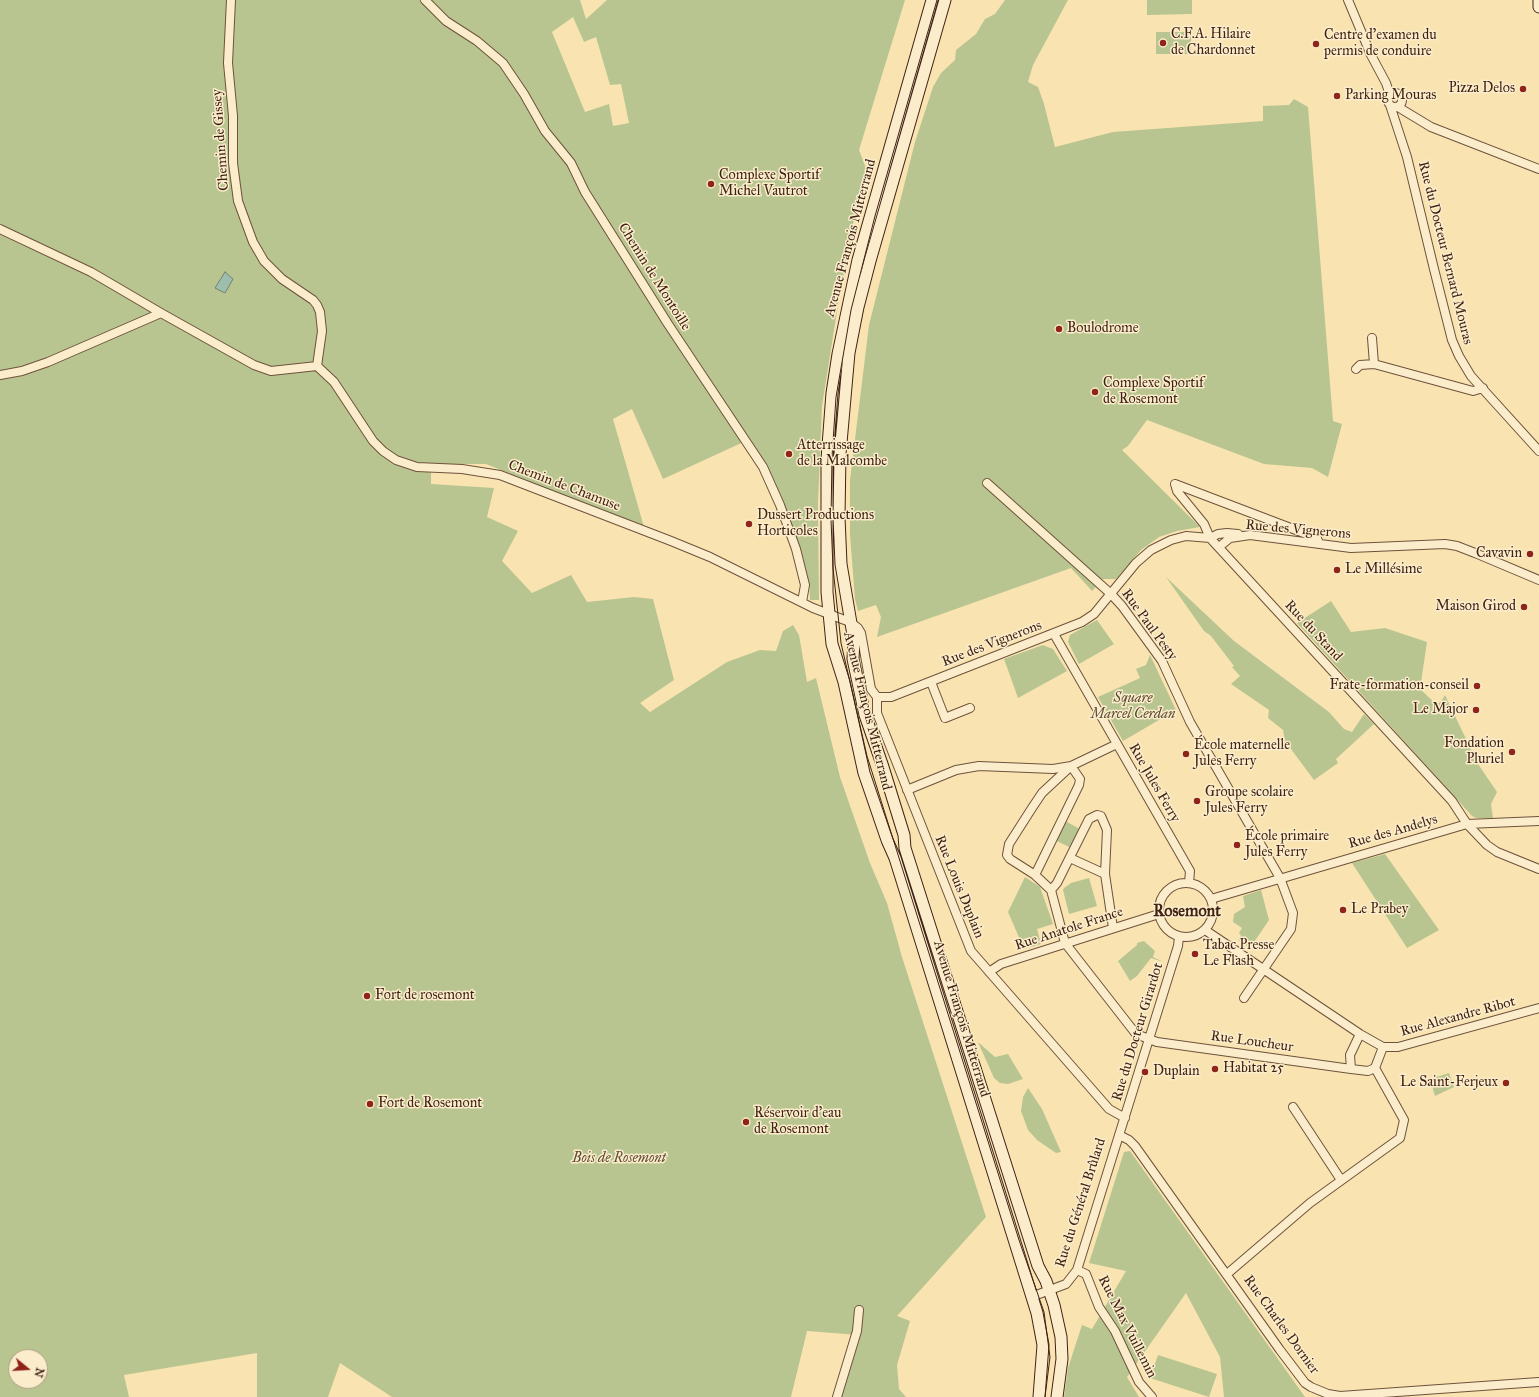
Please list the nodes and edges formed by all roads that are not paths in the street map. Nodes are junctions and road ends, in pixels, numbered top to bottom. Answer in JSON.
{"nodes":[{"id":1,"x":231,"y":0,"type":"edge"},
{"id":2,"x":425,"y":0,"type":"edge"},
{"id":3,"x":932,"y":0,"type":"edge"},
{"id":4,"x":945,"y":0,"type":"edge"},
{"id":5,"x":1348,"y":0,"type":"edge"},
{"id":6,"x":1539,"y":0,"type":"edge"},
{"id":7,"x":1539,"y":7,"type":"edge"},
{"id":8,"x":1386,"y":83,"type":"junction"},
{"id":9,"x":1390,"y":95,"type":"junction"},
{"id":10,"x":1401,"y":96,"type":"junction"},
{"id":11,"x":1395,"y":106,"type":"junction"},
{"id":12,"x":1415,"y":118,"type":"junction"},
{"id":13,"x":1539,"y":169,"type":"edge"},
{"id":14,"x":0,"y":229,"type":"edge"},
{"id":15,"x":161,"y":313,"type":"junction"},
{"id":16,"x":1372,"y":338,"type":"dead end"},
{"id":17,"x":1374,"y":364,"type":"junction"},
{"id":18,"x":317,"y":366,"type":"junction"},
{"id":19,"x":1356,"y":369,"type":"dead end"},
{"id":20,"x":0,"y":375,"type":"edge"},
{"id":21,"x":1483,"y":388,"type":"junction"},
{"id":22,"x":1539,"y":451,"type":"edge"},
{"id":23,"x":987,"y":483,"type":"dead end"},
{"id":24,"x":1250,"y":535,"type":"junction"},
{"id":25,"x":1210,"y":538,"type":"junction"},
{"id":26,"x":1319,"y":544,"type":"junction"},
{"id":27,"x":1219,"y":547,"type":"junction"},
{"id":28,"x":1539,"y":580,"type":"edge"},
{"id":29,"x":1111,"y":594,"type":"junction"},
{"id":30,"x":802,"y":602,"type":"junction"},
{"id":31,"x":829,"y":614,"type":"junction"},
{"id":32,"x":850,"y":622,"type":"junction"},
{"id":33,"x":1054,"y":634,"type":"junction"},
{"id":34,"x":931,"y":682,"type":"junction"},
{"id":35,"x":877,"y":697,"type":"junction"},
{"id":36,"x":970,"y":708,"type":"dead end"},
{"id":37,"x":1117,"y":744,"type":"junction"},
{"id":38,"x":1071,"y":766,"type":"junction"},
{"id":39,"x":907,"y":790,"type":"junction"},
{"id":40,"x":1539,"y":821,"type":"edge"},
{"id":41,"x":1467,"y":824,"type":"junction"},
{"id":42,"x":1070,"y":858,"type":"junction"},
{"id":43,"x":1539,"y":869,"type":"edge"},
{"id":44,"x":1104,"y":874,"type":"junction"},
{"id":45,"x":1035,"y":875,"type":"junction"},
{"id":46,"x":1280,"y":878,"type":"junction"},
{"id":47,"x":1189,"y":883,"type":"junction"},
{"id":48,"x":1051,"y":890,"type":"junction"},
{"id":49,"x":1211,"y":899,"type":"junction"},
{"id":50,"x":1159,"y":914,"type":"junction"},
{"id":51,"x":1113,"y":928,"type":"junction"},
{"id":52,"x":1205,"y":930,"type":"junction"},
{"id":53,"x":1179,"y":937,"type":"junction"},
{"id":54,"x":1065,"y":943,"type":"junction"},
{"id":55,"x":1264,"y":969,"type":"junction"},
{"id":56,"x":989,"y":972,"type":"junction"},
{"id":57,"x":1244,"y":998,"type":"dead end"},
{"id":58,"x":1539,"y":1008,"type":"edge"},
{"id":59,"x":1360,"y":1034,"type":"junction"},
{"id":60,"x":1149,"y":1040,"type":"junction"},
{"id":61,"x":1383,"y":1047,"type":"junction"},
{"id":62,"x":1375,"y":1068,"type":"junction"},
{"id":63,"x":1351,"y":1069,"type":"junction"},
{"id":64,"x":1293,"y":1107,"type":"dead end"},
{"id":65,"x":1125,"y":1118,"type":"junction"},
{"id":66,"x":1119,"y":1135,"type":"junction"},
{"id":67,"x":1341,"y":1180,"type":"junction"},
{"id":68,"x":1077,"y":1270,"type":"junction"},
{"id":69,"x":1227,"y":1274,"type":"junction"},
{"id":70,"x":1050,"y":1291,"type":"junction"},
{"id":71,"x":1031,"y":1297,"type":"junction"},
{"id":72,"x":859,"y":1310,"type":"dead end"},
{"id":73,"x":1539,"y":1382,"type":"edge"},
{"id":74,"x":837,"y":1397,"type":"edge"},
{"id":75,"x":1040,"y":1397,"type":"edge"},
{"id":76,"x":1057,"y":1397,"type":"edge"},
{"id":77,"x":1152,"y":1397,"type":"edge"}],
"edges":[{"from":1,"to":18,"type":"street","name":"Chemin de Gissey"},
{"from":2,"to":30,"type":"street","name":"Chemin de Montoille"},
{"from":3,"to":31,"type":"main road","name":"Avenue François Mitterrand"},
{"from":4,"to":32,"type":"main road","name":"Avenue François Mitterrand"},
{"from":5,"to":8,"type":"street"},
{"from":6,"to":7,"type":"main road"},
{"from":8,"to":9,"type":"street"},
{"from":8,"to":10,"type":"street"},
{"from":9,"to":10,"type":"street"},
{"from":9,"to":11,"type":"street"},
{"from":10,"to":11,"type":"street"},
{"from":10,"to":12,"type":"street"},
{"from":11,"to":12,"type":"street"},
{"from":11,"to":21,"type":"street","name":"Rue du Docteur Bernard Mouras"},
{"from":12,"to":13,"type":"street"},
{"from":14,"to":15,"type":"street"},
{"from":15,"to":18,"type":"street"},
{"from":15,"to":20,"type":"street"},
{"from":16,"to":17,"type":"street"},
{"from":17,"to":19,"type":"street"},
{"from":17,"to":21,"type":"street"},
{"from":18,"to":30,"type":"street","name":"Chemin de Chamuse"},
{"from":21,"to":22,"type":"street","name":"Rue du Docteur Bernard Mouras"},
{"from":23,"to":29,"type":"street","name":"Rue Paul Pesty"},
{"from":24,"to":25,"type":"street"},
{"from":24,"to":26,"type":"street","name":"Rue des Vignerons"},
{"from":24,"to":27,"type":"street","name":"Rue des Vignerons"},
{"from":25,"to":26,"type":"street"},
{"from":25,"to":27,"type":"street"},
{"from":25,"to":29,"type":"street","name":"Rue des Vignerons"},
{"from":26,"to":28,"type":"street","name":"Rue des Vignerons"},
{"from":27,"to":41,"type":"street","name":"Rue du Stand"},
{"from":29,"to":33,"type":"street","name":"Rue des Vignerons"},
{"from":29,"to":46,"type":"street","name":"Rue Paul Pesty"},
{"from":30,"to":31,"type":"street","name":"Chemin de Chamuse"},
{"from":31,"to":32,"type":"street","name":"Chemin de Chamuse"},
{"from":31,"to":71,"type":"main road","name":"Avenue François Mitterrand"},
{"from":32,"to":35,"type":"street","name":"Rue Louis Duplain"},
{"from":32,"to":70,"type":"main road","name":"Avenue François Mitterrand"},
{"from":33,"to":34,"type":"street","name":"Rue des Vignerons"},
{"from":33,"to":37,"type":"street","name":"Rue Jules Ferry"},
{"from":34,"to":35,"type":"street","name":"Rue des Vignerons"},
{"from":34,"to":36,"type":"street","name":"Rue des Vignerons"},
{"from":35,"to":39,"type":"street","name":"Rue Louis Duplain"},
{"from":37,"to":38,"type":"street"},
{"from":37,"to":47,"type":"street","name":"Rue Jules Ferry"},
{"from":38,"to":39,"type":"street"},
{"from":38,"to":45,"type":"street"},
{"from":38,"to":45,"type":"street"},
{"from":39,"to":56,"type":"street","name":"Rue Louis Duplain"},
{"from":40,"to":41,"type":"street","name":"Rue des Andelys"},
{"from":41,"to":43,"type":"street","name":"Rue du Stand"},
{"from":41,"to":46,"type":"street","name":"Rue des Andelys"},
{"from":42,"to":44,"type":"street"},
{"from":42,"to":44,"type":"street"},
{"from":42,"to":48,"type":"street"},
{"from":44,"to":51,"type":"street"},
{"from":45,"to":48,"type":"street"},
{"from":46,"to":49,"type":"street","name":"Rue des Andelys"},
{"from":46,"to":55,"type":"street","name":"Rue Paul Pesty"},
{"from":47,"to":49,"type":"street"},
{"from":47,"to":50,"type":"street"},
{"from":48,"to":54,"type":"street"},
{"from":49,"to":52,"type":"street"},
{"from":50,"to":51,"type":"street","name":"Rue Anatole France"},
{"from":50,"to":53,"type":"street"},
{"from":51,"to":54,"type":"street","name":"Rue Anatole France"},
{"from":52,"to":53,"type":"street"},
{"from":52,"to":55,"type":"street"},
{"from":53,"to":60,"type":"street","name":"Rue du Docteur Girardot"},
{"from":54,"to":56,"type":"street","name":"Rue Anatole France"},
{"from":54,"to":60,"type":"street"},
{"from":55,"to":57,"type":"street","name":"Rue Paul Pesty"},
{"from":55,"to":59,"type":"street"},
{"from":56,"to":65,"type":"street","name":"Rue Louis Duplain"},
{"from":58,"to":61,"type":"street","name":"Rue Alexandre Ribot"},
{"from":59,"to":61,"type":"street"},
{"from":59,"to":63,"type":"street"},
{"from":60,"to":63,"type":"street","name":"Rue Loucheur"},
{"from":60,"to":65,"type":"street","name":"Rue du Docteur Girardot"},
{"from":61,"to":62,"type":"street"},
{"from":62,"to":63,"type":"street","name":"Rue Loucheur"},
{"from":62,"to":67,"type":"street"},
{"from":64,"to":67,"type":"street"},
{"from":65,"to":66,"type":"street","name":"Rue du Docteur Girardot"},
{"from":66,"to":68,"type":"street","name":"Rue du Général Brûlard"},
{"from":66,"to":69,"type":"street","name":"Rue Charles Dornier"},
{"from":67,"to":69,"type":"street"},
{"from":68,"to":70,"type":"street","name":"Rue du Général Brûlard"},
{"from":68,"to":77,"type":"street","name":"Rue Max Vuillemin"},
{"from":69,"to":73,"type":"street","name":"Rue Charles Dornier"},
{"from":70,"to":71,"type":"street","name":"Rue du Général Brûlard"},
{"from":70,"to":76,"type":"main road"},
{"from":71,"to":75,"type":"main road"},
{"from":72,"to":74,"type":"street"}]}
